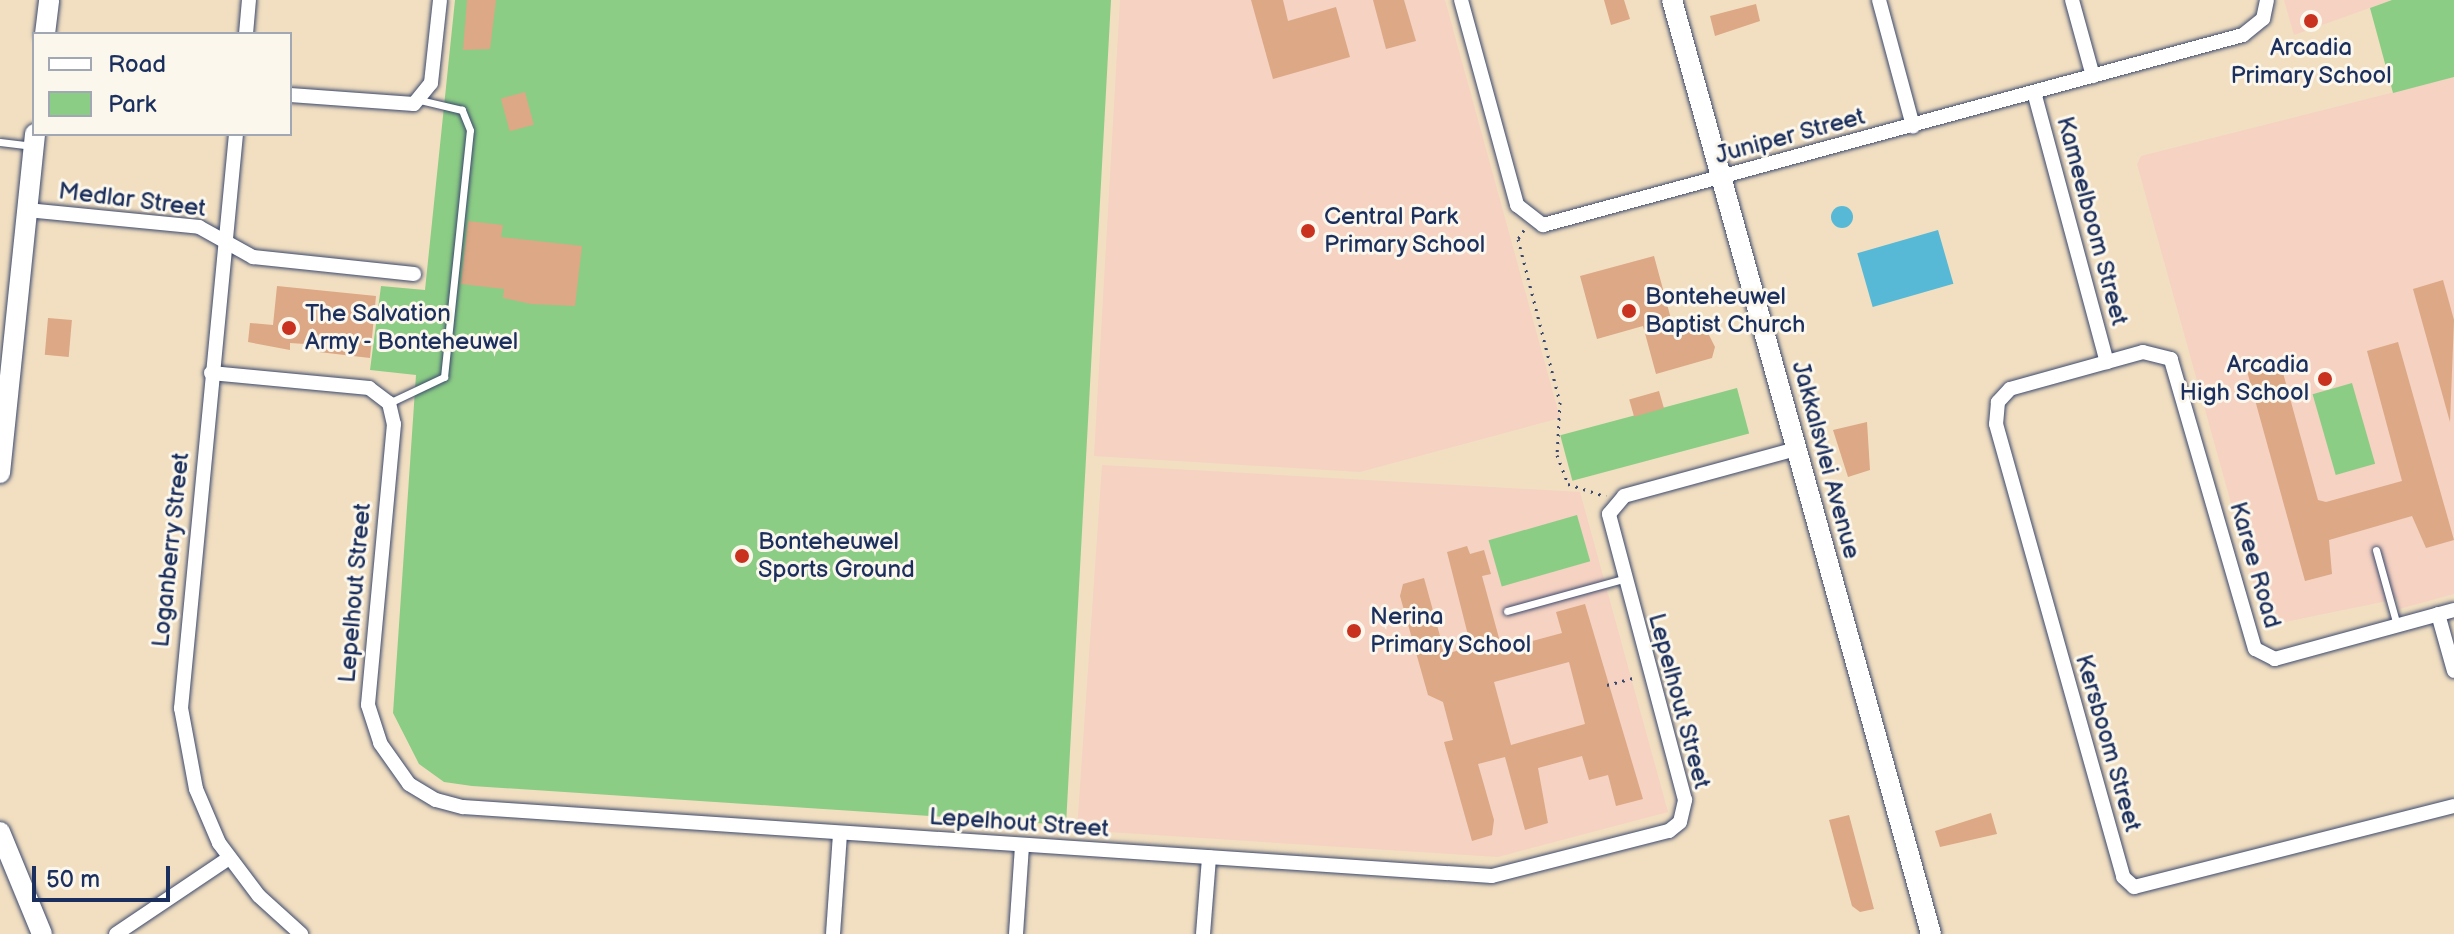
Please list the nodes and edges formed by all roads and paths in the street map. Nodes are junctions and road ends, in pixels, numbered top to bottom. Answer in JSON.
{"nodes":[{"id":1,"x":49,"y":0,"type":"edge"},
{"id":2,"x":249,"y":0,"type":"edge"},
{"id":3,"x":440,"y":0,"type":"edge"},
{"id":4,"x":1461,"y":0,"type":"edge"},
{"id":5,"x":1672,"y":0,"type":"edge"},
{"id":6,"x":1879,"y":0,"type":"edge"},
{"id":7,"x":2072,"y":0,"type":"edge"},
{"id":8,"x":2271,"y":1,"type":"edge"},
{"id":9,"x":45,"y":32,"type":"edge"},
{"id":10,"x":246,"y":32,"type":"edge"},
{"id":11,"x":2093,"y":76,"type":"junction"},
{"id":12,"x":2034,"y":92,"type":"junction"},
{"id":13,"x":292,"y":95,"type":"edge"},
{"id":14,"x":420,"y":100,"type":"junction"},
{"id":15,"x":1913,"y":126,"type":"junction"},
{"id":16,"x":236,"y":136,"type":"edge"},
{"id":17,"x":34,"y":140,"type":"edge"},
{"id":18,"x":0,"y":142,"type":"edge"},
{"id":19,"x":1722,"y":178,"type":"junction"},
{"id":20,"x":27,"y":210,"type":"junction"},
{"id":21,"x":1530,"y":222,"type":"junction"},
{"id":22,"x":225,"y":237,"type":"junction"},
{"id":23,"x":414,"y":274,"type":"dead end"},
{"id":24,"x":2107,"y":362,"type":"junction"},
{"id":25,"x":211,"y":373,"type":"junction"},
{"id":26,"x":389,"y":403,"type":"junction"},
{"id":27,"x":1796,"y":449,"type":"junction"},
{"id":28,"x":0,"y":473,"type":"edge"},
{"id":29,"x":1617,"y":501,"type":"junction"},
{"id":30,"x":2376,"y":550,"type":"dead end"},
{"id":31,"x":1623,"y":579,"type":"junction"},
{"id":32,"x":2454,"y":610,"type":"edge"},
{"id":33,"x":1507,"y":611,"type":"dead end"},
{"id":34,"x":2438,"y":614,"type":"junction"},
{"id":35,"x":2397,"y":626,"type":"junction"},
{"id":36,"x":2454,"y":671,"type":"edge"},
{"id":37,"x":1649,"y":674,"type":"junction"},
{"id":38,"x":1607,"y":685,"type":"dead end"},
{"id":39,"x":2454,"y":806,"type":"edge"},
{"id":40,"x":0,"y":832,"type":"edge"},
{"id":41,"x":840,"y":833,"type":"junction"},
{"id":42,"x":1022,"y":845,"type":"junction"},
{"id":43,"x":1209,"y":857,"type":"junction"},
{"id":44,"x":229,"y":858,"type":"junction"},
{"id":45,"x":42,"y":934,"type":"edge"},
{"id":46,"x":116,"y":934,"type":"edge"},
{"id":47,"x":301,"y":934,"type":"edge"},
{"id":48,"x":833,"y":934,"type":"edge"},
{"id":49,"x":1016,"y":934,"type":"edge"},
{"id":50,"x":1203,"y":934,"type":"edge"},
{"id":51,"x":1931,"y":934,"type":"edge"}],
"edges":[{"from":1,"to":9,"type":"street"},
{"from":2,"to":10,"type":"street"},
{"from":3,"to":14,"type":"street"},
{"from":4,"to":21,"type":"street"},
{"from":5,"to":19,"type":"street","name":"Jakkalsvlei Avenue"},
{"from":6,"to":15,"type":"street"},
{"from":7,"to":11,"type":"street"},
{"from":8,"to":11,"type":"street","name":"Juniper Street"},
{"from":11,"to":12,"type":"street","name":"Juniper Street"},
{"from":12,"to":15,"type":"street","name":"Juniper Street"},
{"from":12,"to":24,"type":"street","name":"Kameelboom Street"},
{"from":13,"to":14,"type":"street"},
{"from":14,"to":26,"type":"lane"},
{"from":15,"to":19,"type":"street","name":"Juniper Street"},
{"from":16,"to":22,"type":"street","name":"Loganberry Street"},
{"from":17,"to":18,"type":"lane"},
{"from":17,"to":20,"type":"street"},
{"from":19,"to":21,"type":"street","name":"Juniper Street"},
{"from":19,"to":27,"type":"street","name":"Jakkalsvlei Avenue"},
{"from":20,"to":22,"type":"street","name":"Medlar Street"},
{"from":20,"to":28,"type":"street"},
{"from":21,"to":29,"type":"path"},
{"from":22,"to":23,"type":"street","name":"Medlar Street"},
{"from":22,"to":25,"type":"street","name":"Loganberry Street"},
{"from":24,"to":35,"type":"street","name":"Karee Road"},
{"from":24,"to":39,"type":"street","name":"Kersboom Street"},
{"from":25,"to":26,"type":"street"},
{"from":25,"to":44,"type":"street","name":"Loganberry Street"},
{"from":26,"to":41,"type":"street","name":"Lepelhout Street"},
{"from":27,"to":29,"type":"street"},
{"from":27,"to":51,"type":"street","name":"Jakkalsvlei Avenue"},
{"from":29,"to":31,"type":"street","name":"Lepelhout Street"},
{"from":30,"to":35,"type":"lane"},
{"from":31,"to":33,"type":"lane"},
{"from":31,"to":37,"type":"street","name":"Lepelhout Street"},
{"from":32,"to":34,"type":"street","name":"Karee Road"},
{"from":34,"to":35,"type":"street","name":"Karee Road"},
{"from":34,"to":36,"type":"street"},
{"from":37,"to":38,"type":"path"},
{"from":37,"to":43,"type":"street","name":"Lepelhout Street"},
{"from":40,"to":45,"type":"street"},
{"from":41,"to":42,"type":"street","name":"Lepelhout Street"},
{"from":41,"to":48,"type":"street"},
{"from":42,"to":43,"type":"street","name":"Lepelhout Street"},
{"from":42,"to":49,"type":"street"},
{"from":43,"to":50,"type":"street"},
{"from":44,"to":46,"type":"street"},
{"from":44,"to":47,"type":"street","name":"Loganberry Street"}]}
